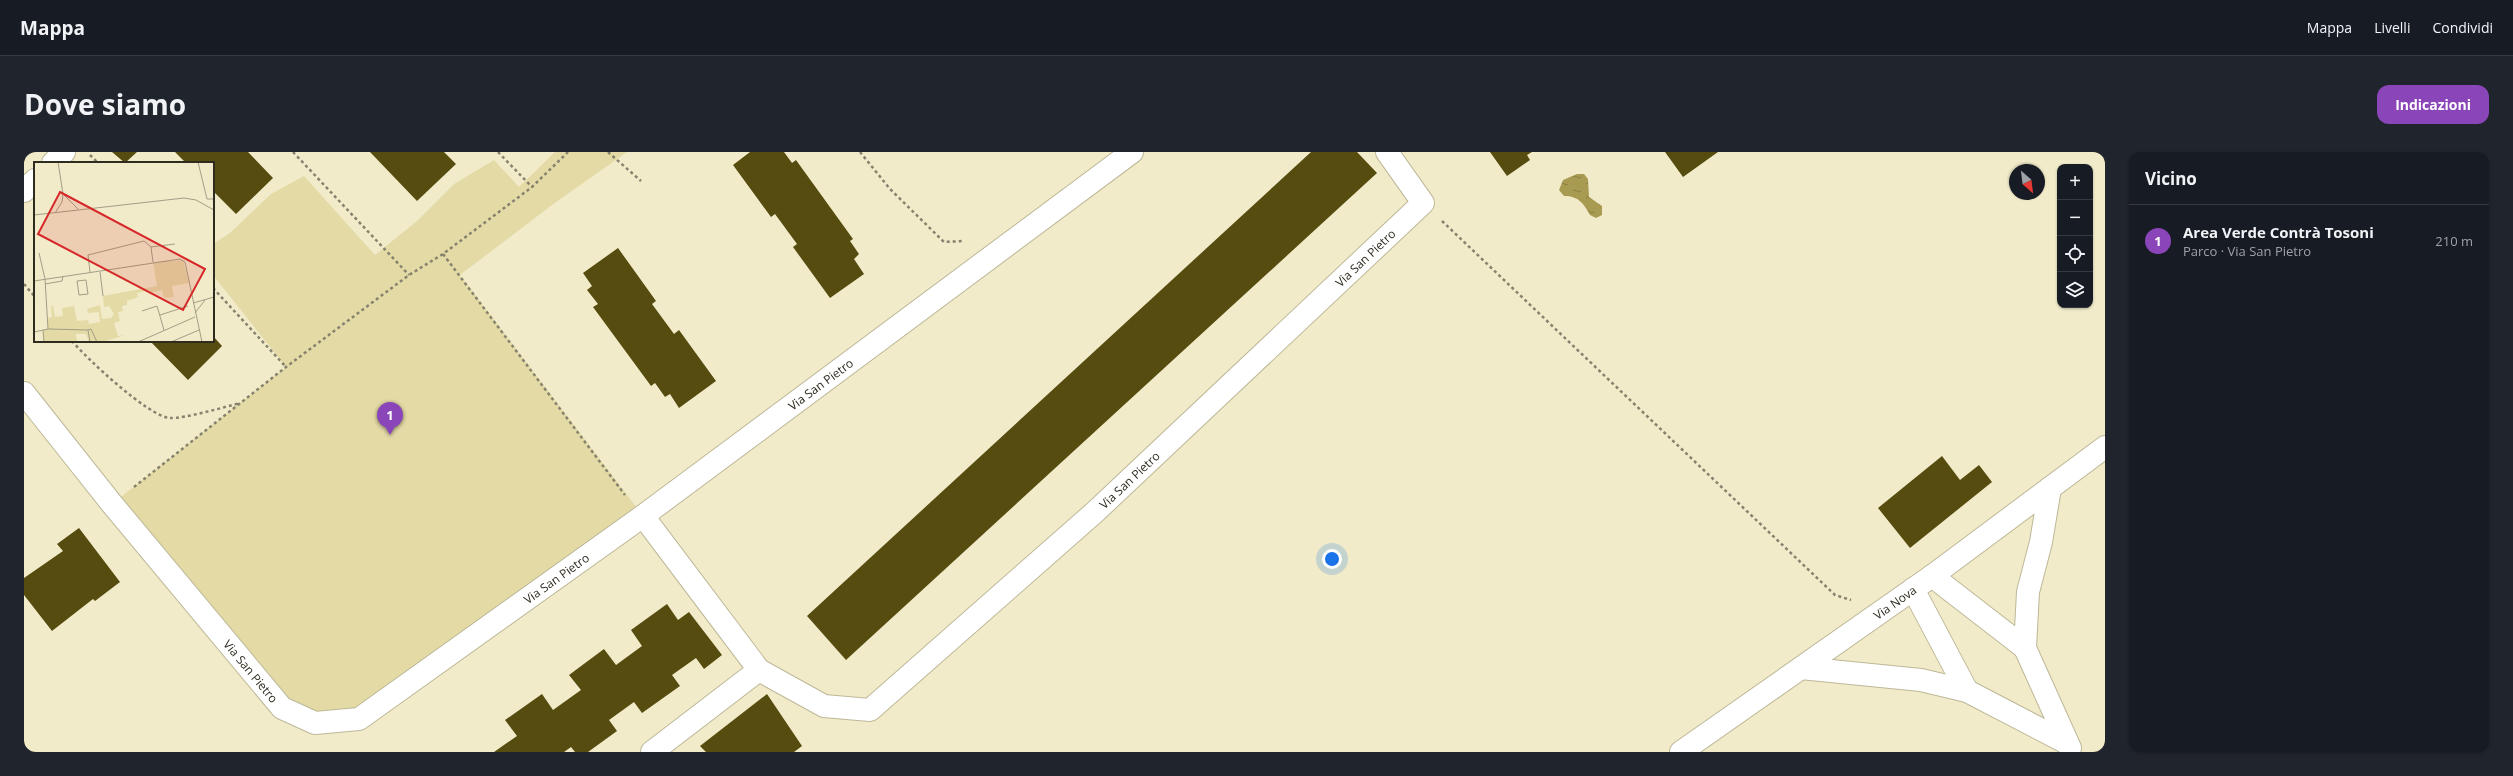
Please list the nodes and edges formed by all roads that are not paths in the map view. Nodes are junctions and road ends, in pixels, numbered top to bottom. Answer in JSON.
{"nodes":[{"id":1,"x":64,"y":152,"type":"edge"},
{"id":2,"x":1132,"y":152,"type":"edge"},
{"id":3,"x":1387,"y":152,"type":"edge"},
{"id":4,"x":54,"y":162,"type":"edge"},
{"id":5,"x":34,"y":181,"type":"edge"},
{"id":6,"x":24,"y":191,"type":"edge"},
{"id":7,"x":24,"y":393,"type":"edge"},
{"id":8,"x":2105,"y":447,"type":"edge"},
{"id":9,"x":2050,"y":488,"type":"junction"},
{"id":10,"x":643,"y":516,"type":"junction"},
{"id":11,"x":1932,"y":576,"type":"junction"},
{"id":12,"x":1913,"y":590,"type":"junction"},
{"id":13,"x":2025,"y":648,"type":"junction"},
{"id":14,"x":1801,"y":668,"type":"junction"},
{"id":15,"x":759,"y":670,"type":"junction"},
{"id":16,"x":1967,"y":691,"type":"junction"},
{"id":17,"x":2070,"y":748,"type":"edge"},
{"id":18,"x":652,"y":752,"type":"edge"},
{"id":19,"x":1681,"y":752,"type":"edge"}],
"edges":[{"from":1,"to":4,"type":"street"},
{"from":2,"to":10,"type":"street","name":"Via San Pietro"},
{"from":3,"to":15,"type":"street","name":"Via San Pietro"},
{"from":5,"to":6,"type":"street"},
{"from":7,"to":10,"type":"street","name":"Via San Pietro"},
{"from":8,"to":9,"type":"street","name":"Via Nova"},
{"from":9,"to":11,"type":"street","name":"Via Nova"},
{"from":9,"to":13,"type":"street"},
{"from":10,"to":15,"type":"street","name":"Via San Pietro"},
{"from":11,"to":12,"type":"street","name":"Via Nova"},
{"from":11,"to":13,"type":"street"},
{"from":12,"to":14,"type":"street","name":"Via Nova"},
{"from":12,"to":16,"type":"street"},
{"from":13,"to":17,"type":"street"},
{"from":14,"to":16,"type":"street"},
{"from":14,"to":19,"type":"street","name":"Via Nova"},
{"from":15,"to":18,"type":"street"},
{"from":16,"to":17,"type":"street"}]}
